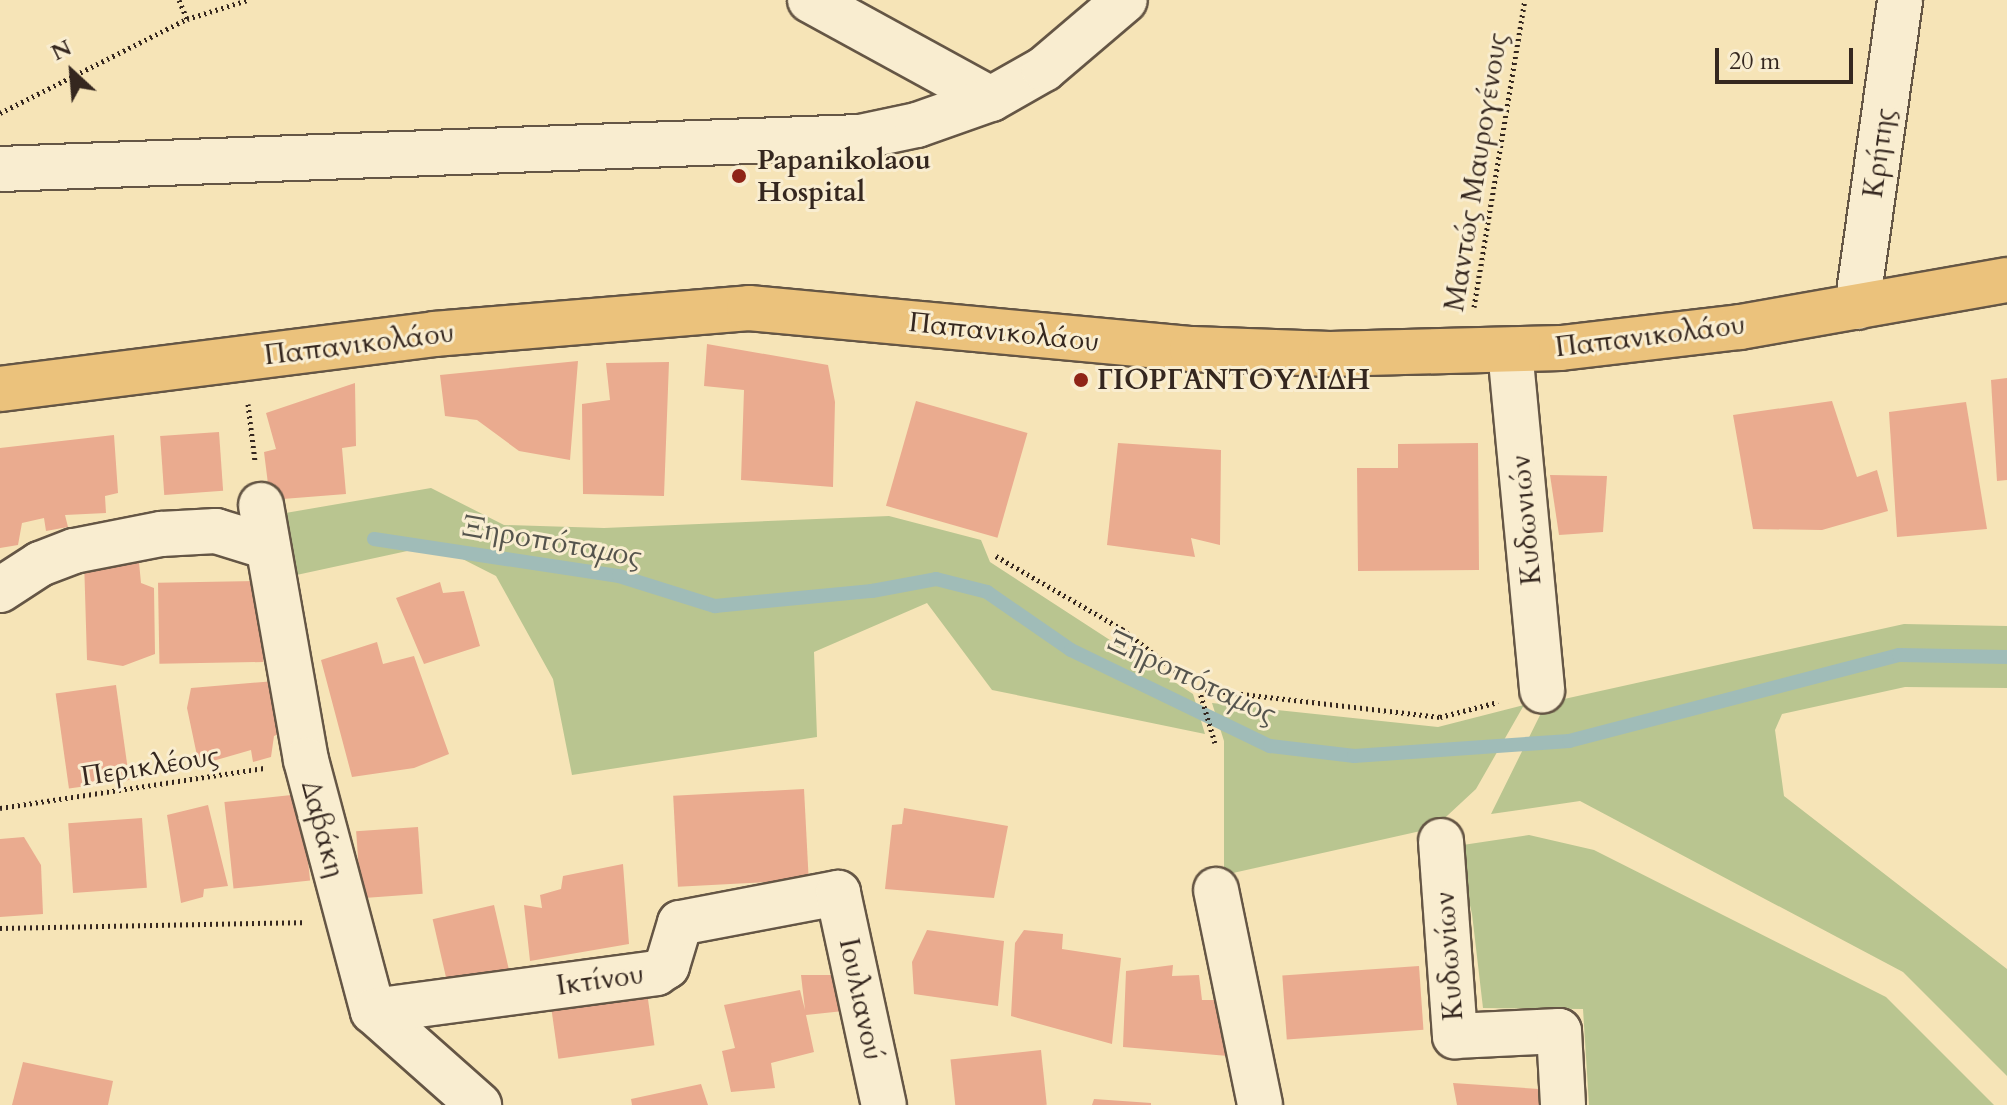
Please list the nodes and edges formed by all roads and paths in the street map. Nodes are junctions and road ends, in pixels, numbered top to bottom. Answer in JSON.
{"nodes":[{"id":1,"x":179,"y":0,"type":"edge"},
{"id":2,"x":248,"y":0,"type":"edge"},
{"id":3,"x":810,"y":0,"type":"edge"},
{"id":4,"x":1125,"y":0,"type":"edge"},
{"id":5,"x":1525,"y":0,"type":"edge"},
{"id":6,"x":1900,"y":0,"type":"edge"},
{"id":7,"x":187,"y":19,"type":"junction"},
{"id":8,"x":991,"y":99,"type":"junction"},
{"id":9,"x":0,"y":113,"type":"edge"},
{"id":10,"x":7,"y":165,"type":"edge"},
{"id":11,"x":2007,"y":280,"type":"edge"},
{"id":12,"x":1857,"y":307,"type":"junction"},
{"id":13,"x":1510,"y":350,"type":"junction"},
{"id":14,"x":1467,"y":351,"type":"junction"},
{"id":15,"x":242,"y":359,"type":"junction"},
{"id":16,"x":0,"y":389,"type":"edge"},
{"id":17,"x":264,"y":526,"type":"junction"},
{"id":18,"x":996,"y":556,"type":"dead end"},
{"id":19,"x":0,"y":590,"type":"edge"},
{"id":20,"x":1199,"y":689,"type":"junction"},
{"id":21,"x":1542,"y":691,"type":"joint"},
{"id":22,"x":1215,"y":743,"type":"dead end"},
{"id":23,"x":306,"y":760,"type":"junction"},
{"id":24,"x":0,"y":808,"type":"edge"},
{"id":25,"x":1441,"y":841,"type":"dead end"},
{"id":26,"x":1216,"y":890,"type":"dead end"},
{"id":27,"x":838,"y":893,"type":"joint"},
{"id":28,"x":348,"y":921,"type":"junction"},
{"id":29,"x":0,"y":928,"type":"edge"},
{"id":30,"x":373,"y":1011,"type":"junction"},
{"id":31,"x":479,"y":1105,"type":"edge"},
{"id":32,"x":884,"y":1105,"type":"edge"},
{"id":33,"x":1260,"y":1105,"type":"edge"},
{"id":34,"x":1563,"y":1105,"type":"edge"}],
"edges":[{"from":1,"to":7,"type":"path"},
{"from":2,"to":7,"type":"path"},
{"from":3,"to":8,"type":"street"},
{"from":4,"to":8,"type":"street"},
{"from":5,"to":14,"type":"path","name":"Μαντώς Μαυρογένους"},
{"from":6,"to":12,"type":"street","name":"Κρήτης"},
{"from":7,"to":9,"type":"path"},
{"from":8,"to":10,"type":"street"},
{"from":11,"to":12,"type":"main road","name":"Παπανικολάου"},
{"from":12,"to":13,"type":"main road","name":"Παπανικολάου"},
{"from":13,"to":14,"type":"main road","name":"Παπανικολάου"},
{"from":13,"to":21,"type":"street","name":"Κυδωνιών"},
{"from":14,"to":15,"type":"main road","name":"Παπανικολάου"},
{"from":15,"to":16,"type":"main road","name":"Παπανικολάου"},
{"from":15,"to":17,"type":"path"},
{"from":17,"to":19,"type":"street"},
{"from":17,"to":23,"type":"street","name":"Δαβάκη"},
{"from":18,"to":20,"type":"path"},
{"from":20,"to":21,"type":"path"},
{"from":20,"to":22,"type":"path"},
{"from":23,"to":24,"type":"path","name":"Περικλέους"},
{"from":23,"to":28,"type":"street","name":"Δαβάκη"},
{"from":25,"to":34,"type":"street","name":"Κυδωνίων"},
{"from":26,"to":33,"type":"street"},
{"from":27,"to":30,"type":"street","name":"Ικτίνου"},
{"from":27,"to":32,"type":"street","name":"Ιουλιανού"},
{"from":28,"to":29,"type":"path"},
{"from":28,"to":30,"type":"street","name":"Δαβάκη"},
{"from":30,"to":31,"type":"street"}]}
